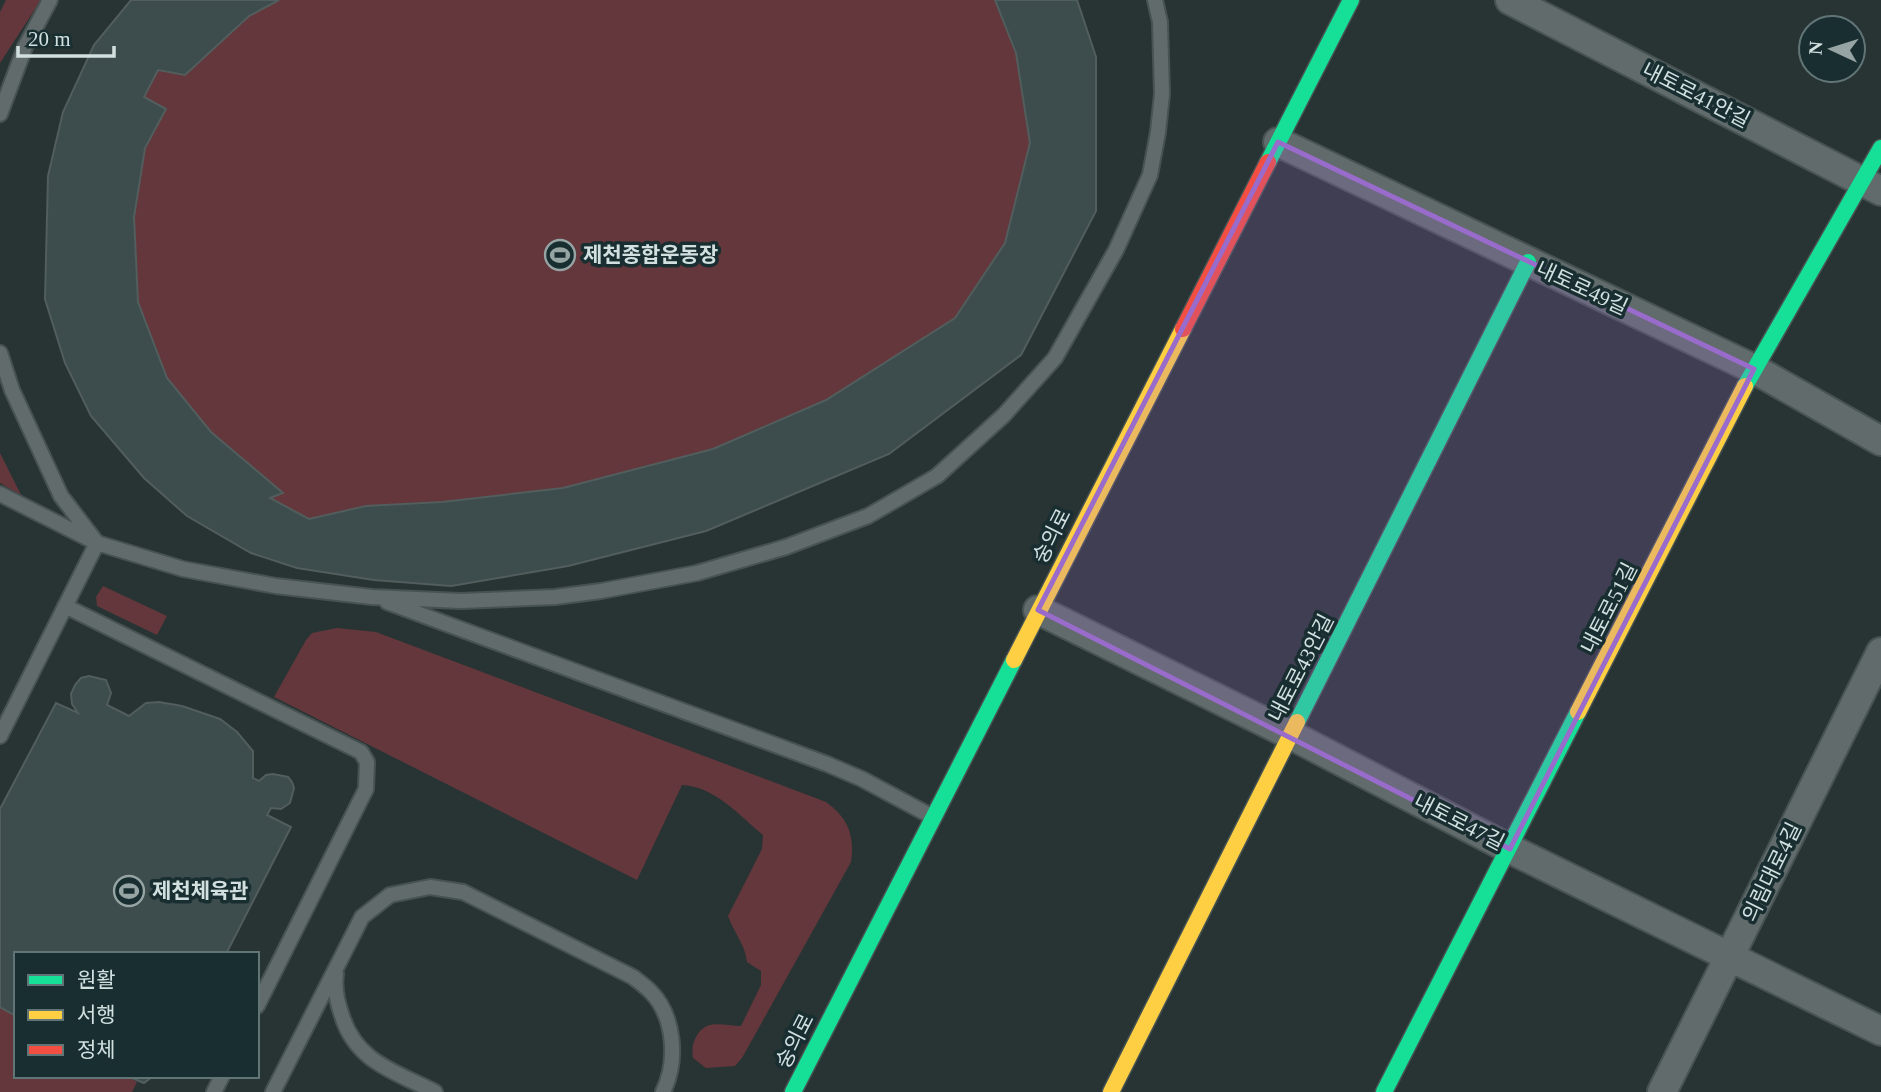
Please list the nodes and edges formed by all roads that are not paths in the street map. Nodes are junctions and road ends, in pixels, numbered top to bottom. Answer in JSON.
{"nodes":[{"id":1,"x":50,"y":0,"type":"edge"},
{"id":2,"x":1155,"y":0,"type":"edge"},
{"id":3,"x":1351,"y":0,"type":"edge"},
{"id":4,"x":1510,"y":0,"type":"edge"},
{"id":5,"x":0,"y":114,"type":"edge"},
{"id":6,"x":1278,"y":142,"type":"junction"},
{"id":7,"x":1881,"y":148,"type":"edge"},
{"id":8,"x":1872,"y":186,"type":"edge"},
{"id":9,"x":1528,"y":262,"type":"junction"},
{"id":10,"x":0,"y":353,"type":"edge"},
{"id":11,"x":1754,"y":369,"type":"junction"},
{"id":12,"x":1881,"y":441,"type":"edge"},
{"id":13,"x":0,"y":495,"type":"edge"},
{"id":14,"x":97,"y":543,"type":"junction"},
{"id":15,"x":372,"y":597,"type":"junction"},
{"id":16,"x":65,"y":606,"type":"junction"},
{"id":17,"x":1038,"y":610,"type":"junction"},
{"id":18,"x":1881,"y":652,"type":"edge"},
{"id":19,"x":0,"y":736,"type":"edge"},
{"id":20,"x":1291,"y":736,"type":"junction"},
{"id":21,"x":933,"y":817,"type":"junction"},
{"id":22,"x":1510,"y":849,"type":"junction"},
{"id":23,"x":1730,"y":957,"type":"junction"},
{"id":24,"x":338,"y":965,"type":"junction"},
{"id":25,"x":259,"y":1002,"type":"edge"},
{"id":26,"x":1881,"y":1031,"type":"edge"},
{"id":27,"x":404,"y":1085,"type":"edge"},
{"id":28,"x":273,"y":1092,"type":"edge"},
{"id":29,"x":435,"y":1092,"type":"edge"},
{"id":30,"x":663,"y":1092,"type":"edge"},
{"id":31,"x":793,"y":1092,"type":"edge"},
{"id":32,"x":1111,"y":1092,"type":"edge"},
{"id":33,"x":1384,"y":1092,"type":"edge"},
{"id":34,"x":1662,"y":1092,"type":"edge"}],
"edges":[{"from":1,"to":5,"type":"lane"},
{"from":2,"to":15,"type":"lane"},
{"from":3,"to":6,"type":"street","name":"숭의로"},
{"from":4,"to":8,"type":"street","name":"내토로41안길"},
{"from":6,"to":9,"type":"street","name":"내토로49길"},
{"from":6,"to":17,"type":"street","name":"숭의로"},
{"from":7,"to":8,"type":"street","name":"내토로51길"},
{"from":8,"to":11,"type":"street","name":"내토로51길"},
{"from":9,"to":11,"type":"street","name":"내토로49길"},
{"from":9,"to":20,"type":"street","name":"내토로43안길"},
{"from":10,"to":14,"type":"lane"},
{"from":11,"to":12,"type":"street","name":"내토로49길"},
{"from":11,"to":22,"type":"street","name":"내토로51길"},
{"from":13,"to":14,"type":"lane"},
{"from":14,"to":15,"type":"lane"},
{"from":14,"to":16,"type":"lane"},
{"from":15,"to":21,"type":"lane"},
{"from":16,"to":19,"type":"lane"},
{"from":16,"to":25,"type":"lane"},
{"from":17,"to":20,"type":"street","name":"내토로47길"},
{"from":17,"to":21,"type":"street","name":"숭의로"},
{"from":18,"to":23,"type":"street","name":"의림대로4길"},
{"from":20,"to":22,"type":"street","name":"내토로47길"},
{"from":20,"to":32,"type":"street","name":"내토로43안길"},
{"from":21,"to":31,"type":"street","name":"숭의로"},
{"from":22,"to":23,"type":"street","name":"내토로47길"},
{"from":22,"to":33,"type":"street","name":"내토로51길"},
{"from":23,"to":26,"type":"street","name":"내토로47길"},
{"from":23,"to":34,"type":"street","name":"의림대로4길"},
{"from":24,"to":27,"type":"lane"},
{"from":24,"to":28,"type":"lane"},
{"from":24,"to":30,"type":"lane"},
{"from":27,"to":29,"type":"lane"}]}
